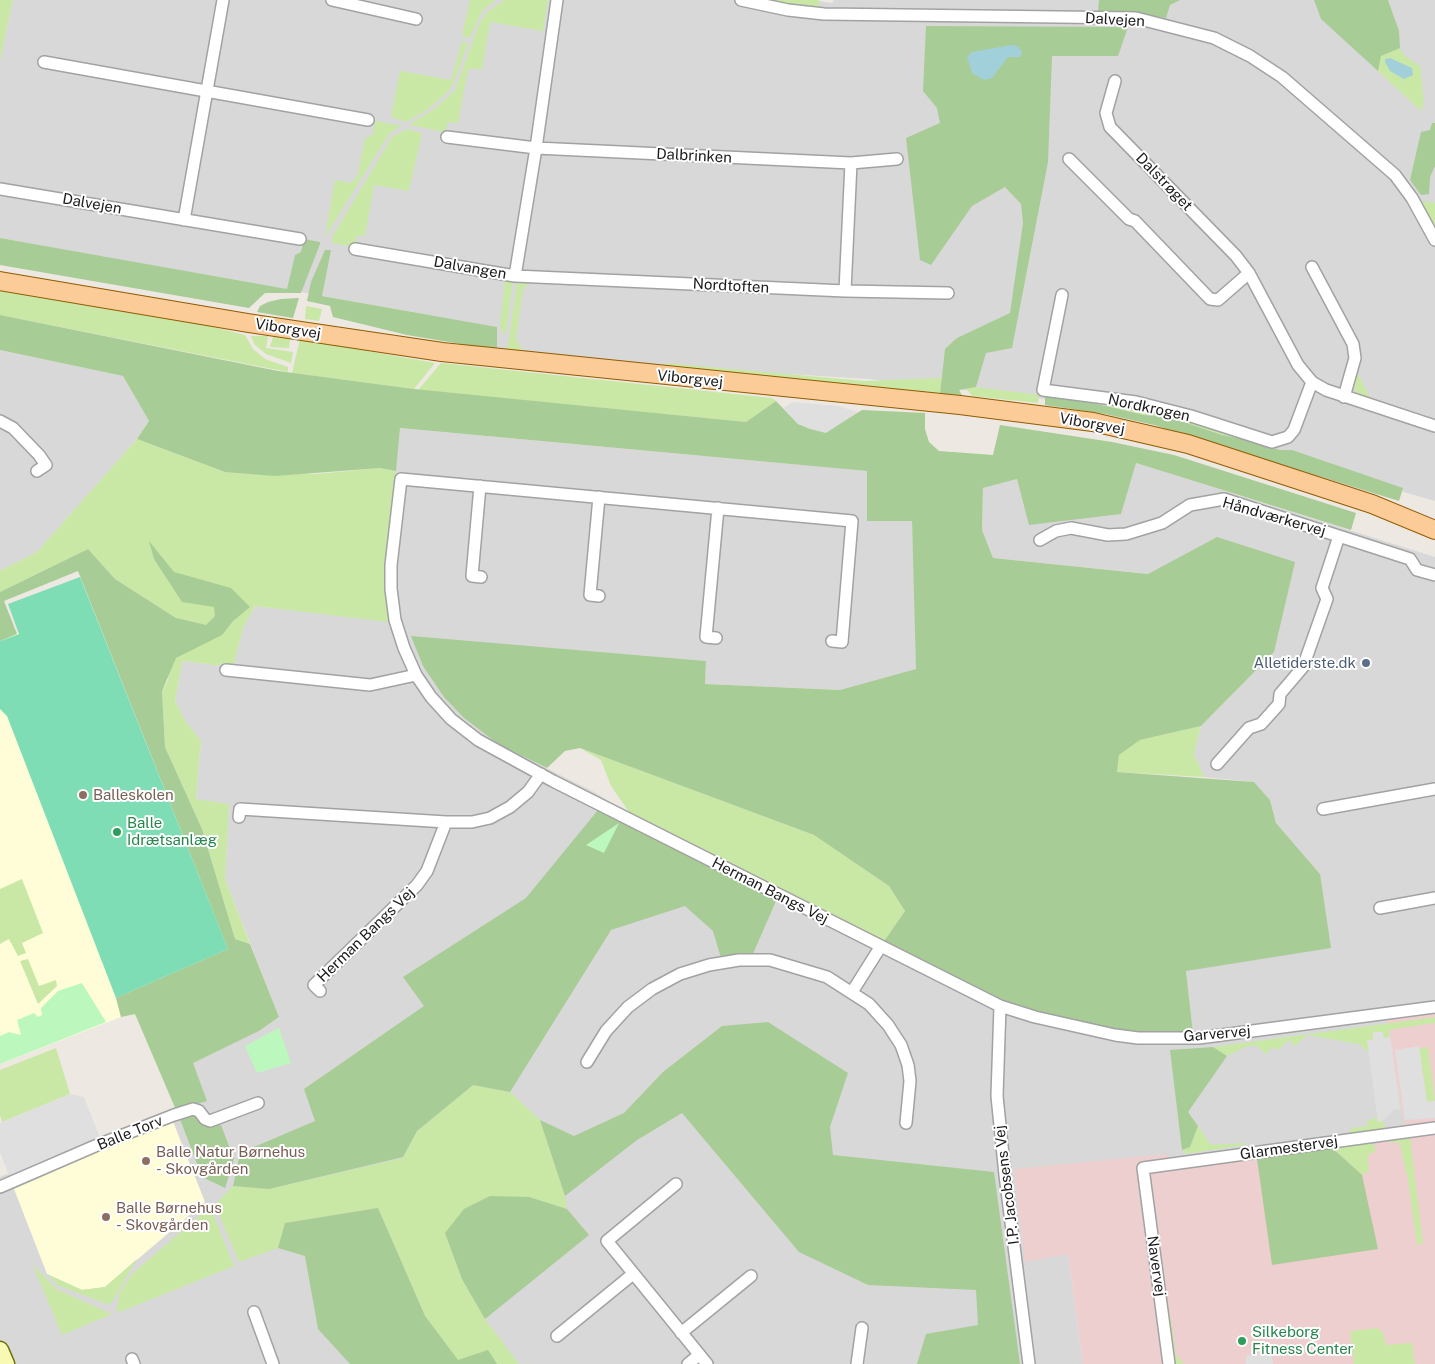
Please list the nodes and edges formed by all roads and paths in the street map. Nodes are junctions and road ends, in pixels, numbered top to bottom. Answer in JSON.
{"nodes":[{"id":1,"x":223,"y":0,"type":"edge"},
{"id":2,"x":332,"y":0,"type":"edge"},
{"id":3,"x":557,"y":0,"type":"edge"},
{"id":4,"x":741,"y":0,"type":"edge"},
{"id":5,"x":416,"y":19,"type":"dead end"},
{"id":6,"x":44,"y":62,"type":"dead end"},
{"id":7,"x":1115,"y":81,"type":"dead end"},
{"id":8,"x":207,"y":91,"type":"junction"},
{"id":9,"x":368,"y":120,"type":"dead end"},
{"id":10,"x":447,"y":137,"type":"dead end"},
{"id":11,"x":536,"y":148,"type":"junction"},
{"id":12,"x":897,"y":159,"type":"dead end"},
{"id":13,"x":1069,"y":159,"type":"dead end"},
{"id":14,"x":851,"y":163,"type":"junction"},
{"id":15,"x":0,"y":189,"type":"edge"},
{"id":16,"x":184,"y":220,"type":"junction"},
{"id":17,"x":300,"y":239,"type":"dead end"},
{"id":18,"x":1435,"y":240,"type":"edge"},
{"id":19,"x":355,"y":249,"type":"dead end"},
{"id":20,"x":1312,"y":267,"type":"dead end"},
{"id":21,"x":1249,"y":274,"type":"junction"},
{"id":22,"x":515,"y":276,"type":"junction"},
{"id":23,"x":0,"y":280,"type":"edge"},
{"id":24,"x":845,"y":291,"type":"junction"},
{"id":25,"x":948,"y":293,"type":"dead end"},
{"id":26,"x":1062,"y":295,"type":"dead end"},
{"id":27,"x":1312,"y":382,"type":"junction"},
{"id":28,"x":1344,"y":396,"type":"junction"},
{"id":29,"x":0,"y":421,"type":"edge"},
{"id":30,"x":1435,"y":426,"type":"edge"},
{"id":31,"x":37,"y":472,"type":"dead end"},
{"id":32,"x":480,"y":486,"type":"junction"},
{"id":33,"x":599,"y":497,"type":"junction"},
{"id":34,"x":1372,"y":504,"type":"junction"},
{"id":35,"x":718,"y":508,"type":"junction"},
{"id":36,"x":1435,"y":518,"type":"edge"},
{"id":37,"x":1435,"y":530,"type":"edge"},
{"id":38,"x":1339,"y":536,"type":"junction"},
{"id":39,"x":1040,"y":540,"type":"dead end"},
{"id":40,"x":1435,"y":575,"type":"edge"},
{"id":41,"x":481,"y":577,"type":"dead end"},
{"id":42,"x":599,"y":596,"type":"dead end"},
{"id":43,"x":716,"y":638,"type":"dead end"},
{"id":44,"x":832,"y":641,"type":"dead end"},
{"id":45,"x":226,"y":670,"type":"dead end"},
{"id":46,"x":416,"y":675,"type":"junction"},
{"id":47,"x":1217,"y":764,"type":"dead end"},
{"id":48,"x":541,"y":774,"type":"junction"},
{"id":49,"x":1435,"y":789,"type":"edge"},
{"id":50,"x":1323,"y":810,"type":"dead end"},
{"id":51,"x":239,"y":818,"type":"dead end"},
{"id":52,"x":446,"y":822,"type":"junction"},
{"id":53,"x":1435,"y":898,"type":"edge"},
{"id":54,"x":1380,"y":908,"type":"dead end"},
{"id":55,"x":881,"y":946,"type":"junction"},
{"id":56,"x":320,"y":991,"type":"dead end"},
{"id":57,"x":852,"y":992,"type":"junction"},
{"id":58,"x":1000,"y":1006,"type":"junction"},
{"id":59,"x":1435,"y":1007,"type":"edge"},
{"id":60,"x":587,"y":1062,"type":"dead end"},
{"id":61,"x":258,"y":1103,"type":"dead end"},
{"id":62,"x":906,"y":1123,"type":"dead end"},
{"id":63,"x":1435,"y":1128,"type":"edge"},
{"id":64,"x":1143,"y":1168,"type":"joint"},
{"id":65,"x":676,"y":1184,"type":"dead end"},
{"id":66,"x":0,"y":1187,"type":"edge"},
{"id":67,"x":632,"y":1274,"type":"junction"},
{"id":68,"x":751,"y":1276,"type":"dead end"},
{"id":69,"x":254,"y":1312,"type":"dead end"},
{"id":70,"x":862,"y":1328,"type":"dead end"},
{"id":71,"x":681,"y":1333,"type":"junction"},
{"id":72,"x":558,"y":1336,"type":"dead end"},
{"id":73,"x":0,"y":1350,"type":"edge"},
{"id":74,"x":699,"y":1355,"type":"junction"},
{"id":75,"x":6,"y":1364,"type":"edge"},
{"id":76,"x":274,"y":1364,"type":"edge"},
{"id":77,"x":688,"y":1364,"type":"edge"},
{"id":78,"x":707,"y":1364,"type":"edge"},
{"id":79,"x":856,"y":1364,"type":"edge"},
{"id":80,"x":1029,"y":1364,"type":"edge"},
{"id":81,"x":1169,"y":1364,"type":"edge"}],
"edges":[{"from":1,"to":8,"type":"street"},
{"from":2,"to":5,"type":"street"},
{"from":3,"to":11,"type":"street","name":"Dalvangen"},
{"from":4,"to":18,"type":"street","name":"Dalvejen"},
{"from":6,"to":8,"type":"street"},
{"from":7,"to":21,"type":"street","name":"Dalstrøget"},
{"from":8,"to":9,"type":"street"},
{"from":8,"to":16,"type":"street"},
{"from":10,"to":11,"type":"street"},
{"from":11,"to":14,"type":"street","name":"Dalbrinken"},
{"from":11,"to":22,"type":"street","name":"Dalvangen"},
{"from":12,"to":14,"type":"street","name":"Dalbrinken"},
{"from":13,"to":21,"type":"street"},
{"from":14,"to":24,"type":"street"},
{"from":15,"to":16,"type":"street","name":"Dalvejen"},
{"from":16,"to":17,"type":"street","name":"Dalvejen"},
{"from":19,"to":22,"type":"street","name":"Dalvangen"},
{"from":20,"to":28,"type":"street"},
{"from":21,"to":27,"type":"street","name":"Dalstrøget"},
{"from":22,"to":24,"type":"street","name":"Nordtoften"},
{"from":23,"to":34,"type":"main road","name":"Viborgvej"},
{"from":24,"to":25,"type":"street","name":"Nordtoften"},
{"from":26,"to":27,"type":"street","name":"Nordkrogen"},
{"from":27,"to":28,"type":"street","name":"Dalstrøget"},
{"from":28,"to":30,"type":"street","name":"Dalstrøget"},
{"from":29,"to":31,"type":"street"},
{"from":32,"to":33,"type":"street","name":"Herman Bangs Vej"},
{"from":32,"to":41,"type":"street"},
{"from":32,"to":46,"type":"street","name":"Herman Bangs Vej"},
{"from":33,"to":35,"type":"street","name":"Herman Bangs Vej"},
{"from":33,"to":42,"type":"street"},
{"from":34,"to":36,"type":"main road","name":"Viborgvej"},
{"from":34,"to":37,"type":"main road","name":"Viborgvej"},
{"from":35,"to":43,"type":"street"},
{"from":35,"to":44,"type":"street","name":"Herman Bangs Vej"},
{"from":38,"to":39,"type":"street","name":"Håndværkervej"},
{"from":38,"to":40,"type":"street","name":"Håndværkervej"},
{"from":38,"to":47,"type":"street","name":"Håndværkervej"},
{"from":45,"to":46,"type":"street"},
{"from":46,"to":48,"type":"street","name":"Herman Bangs Vej"},
{"from":48,"to":52,"type":"street"},
{"from":48,"to":55,"type":"street","name":"Herman Bangs Vej"},
{"from":49,"to":50,"type":"street"},
{"from":51,"to":52,"type":"street"},
{"from":52,"to":56,"type":"street","name":"Herman Bangs Vej"},
{"from":53,"to":54,"type":"street"},
{"from":55,"to":57,"type":"street"},
{"from":55,"to":58,"type":"street","name":"Herman Bangs Vej"},
{"from":57,"to":60,"type":"street"},
{"from":57,"to":62,"type":"street"},
{"from":58,"to":59,"type":"street","name":"Garvervej"},
{"from":58,"to":80,"type":"street","name":"I.P. Jacobsens Vej"},
{"from":61,"to":66,"type":"street","name":"Balle Torv"},
{"from":63,"to":64,"type":"street","name":"Glarmestervej"},
{"from":64,"to":81,"type":"street","name":"Navervej"},
{"from":65,"to":67,"type":"street"},
{"from":67,"to":71,"type":"street"},
{"from":67,"to":72,"type":"street"},
{"from":68,"to":71,"type":"street"},
{"from":69,"to":76,"type":"street"},
{"from":70,"to":79,"type":"street"},
{"from":71,"to":74,"type":"street"},
{"from":73,"to":75,"type":"street"},
{"from":74,"to":77,"type":"street"},
{"from":74,"to":78,"type":"street"}]}
